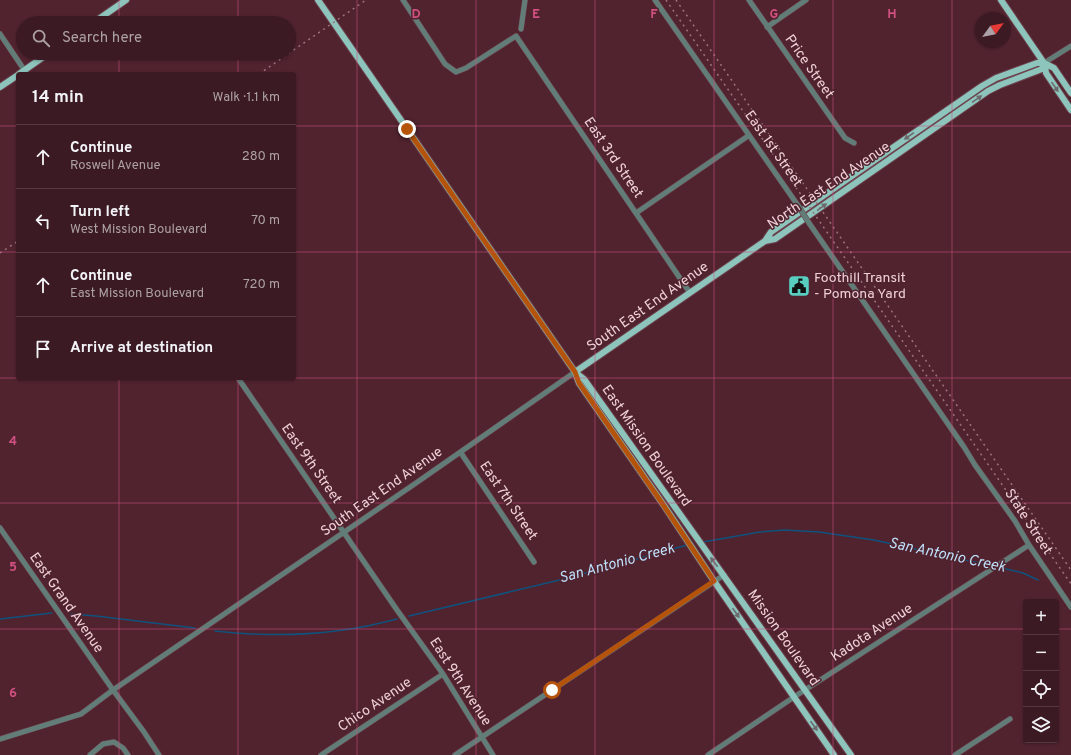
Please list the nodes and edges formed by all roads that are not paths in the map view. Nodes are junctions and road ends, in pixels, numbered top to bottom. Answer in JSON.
{"nodes":[{"id":1,"x":126,"y":0,"type":"edge"},
{"id":2,"x":318,"y":0,"type":"edge"},
{"id":3,"x":403,"y":0,"type":"edge"},
{"id":4,"x":526,"y":0,"type":"edge"},
{"id":5,"x":655,"y":0,"type":"edge"},
{"id":6,"x":749,"y":0,"type":"edge"},
{"id":7,"x":806,"y":0,"type":"edge"},
{"id":8,"x":1001,"y":0,"type":"edge"},
{"id":9,"x":103,"y":16,"type":"edge"},
{"id":10,"x":767,"y":27,"type":"junction"},
{"id":11,"x":520,"y":29,"type":"dead end"},
{"id":12,"x":0,"y":34,"type":"edge"},
{"id":13,"x":1071,"y":46,"type":"edge"},
{"id":14,"x":40,"y":60,"type":"edge"},
{"id":15,"x":1044,"y":63,"type":"junction"},
{"id":16,"x":21,"y":72,"type":"edge"},
{"id":17,"x":23,"y":72,"type":"edge"},
{"id":18,"x":16,"y":77,"type":"edge"},
{"id":19,"x":0,"y":87,"type":"edge"},
{"id":20,"x":1071,"y":94,"type":"edge"},
{"id":21,"x":1071,"y":110,"type":"edge"},
{"id":22,"x":941,"y":114,"type":"junction"},
{"id":23,"x":946,"y":121,"type":"junction"},
{"id":24,"x":748,"y":136,"type":"junction"},
{"id":25,"x":854,"y":143,"type":"dead end"},
{"id":26,"x":636,"y":213,"type":"junction"},
{"id":27,"x":765,"y":241,"type":"junction"},
{"id":28,"x":690,"y":293,"type":"junction"},
{"id":29,"x":575,"y":372,"type":"junction"},
{"id":30,"x":239,"y":380,"type":"edge"},
{"id":31,"x":967,"y":450,"type":"joint"},
{"id":32,"x":461,"y":453,"type":"junction"},
{"id":33,"x":0,"y":528,"type":"edge"},
{"id":34,"x":344,"y":533,"type":"junction"},
{"id":35,"x":695,"y":536,"type":"joint"},
{"id":36,"x":1029,"y":545,"type":"junction"},
{"id":37,"x":534,"y":562,"type":"dead end"},
{"id":38,"x":724,"y":575,"type":"junction"},
{"id":39,"x":714,"y":581,"type":"junction"},
{"id":40,"x":1071,"y":607,"type":"edge"},
{"id":41,"x":405,"y":623,"type":"joint"},
{"id":42,"x":443,"y":674,"type":"junction"},
{"id":43,"x":113,"y":690,"type":"junction"},
{"id":44,"x":806,"y":690,"type":"junction"},
{"id":45,"x":794,"y":697,"type":"junction"},
{"id":46,"x":1010,"y":719,"type":"dead end"},
{"id":47,"x":482,"y":737,"type":"junction"},
{"id":48,"x":0,"y":739,"type":"edge"},
{"id":49,"x":90,"y":755,"type":"edge"},
{"id":50,"x":128,"y":755,"type":"edge"},
{"id":51,"x":159,"y":755,"type":"edge"},
{"id":52,"x":321,"y":755,"type":"edge"},
{"id":53,"x":455,"y":755,"type":"edge"},
{"id":54,"x":493,"y":755,"type":"edge"},
{"id":55,"x":708,"y":755,"type":"edge"},
{"id":56,"x":834,"y":755,"type":"edge"},
{"id":57,"x":851,"y":755,"type":"edge"},
{"id":58,"x":955,"y":755,"type":"edge"}],
"edges":[{"from":1,"to":9,"type":"main road"},
{"from":2,"to":29,"type":"main road","name":"East Mission Boulevard"},
{"from":3,"to":26,"type":"street","name":"East 3rd Street"},
{"from":4,"to":11,"type":"street"},
{"from":5,"to":24,"type":"street","name":"East 1st Street"},
{"from":6,"to":10,"type":"street","name":"Price Street"},
{"from":7,"to":10,"type":"street"},
{"from":8,"to":15,"type":"main road"},
{"from":10,"to":25,"type":"street","name":"Price Street"},
{"from":12,"to":16,"type":"street"},
{"from":13,"to":15,"type":"street","name":"North East End Avenue"},
{"from":14,"to":17,"type":"main road"},
{"from":15,"to":20,"type":"main road"},
{"from":15,"to":21,"type":"main road","one_way":true},
{"from":15,"to":22,"type":"main road","name":"North East End Avenue"},
{"from":23,"to":15,"type":"main road","name":"North East End Avenue","one_way":true},
{"from":18,"to":19,"type":"main road"},
{"from":22,"to":23,"type":"main road"},
{"from":22,"to":27,"type":"main road","name":"North East End Avenue","one_way":true},
{"from":27,"to":23,"type":"main road","name":"North East End Avenue","one_way":true},
{"from":24,"to":26,"type":"street"},
{"from":24,"to":31,"type":"street","name":"East 1st Street","bridge":true},
{"from":26,"to":28,"type":"street","name":"East 3rd Street"},
{"from":27,"to":28,"type":"main road","name":"South East End Avenue"},
{"from":28,"to":29,"type":"main road","name":"South East End Avenue"},
{"from":29,"to":32,"type":"street","name":"South East End Avenue"},
{"from":29,"to":35,"type":"main road","name":"East Mission Boulevard"},
{"from":29,"to":39,"type":"main road","name":"East Mission Boulevard"},
{"from":30,"to":34,"type":"street","name":"East 9th Street"},
{"from":31,"to":36,"type":"street","name":"State Street"},
{"from":32,"to":34,"type":"street","name":"South East End Avenue"},
{"from":32,"to":37,"type":"street","name":"East 7th Street"},
{"from":33,"to":43,"type":"street","name":"East Grand Avenue"},
{"from":34,"to":41,"type":"street","name":"East 9th Street"},
{"from":34,"to":43,"type":"street","name":"South East End Avenue"},
{"from":38,"to":35,"type":"main road","name":"Mission Boulevard","one_way":true},
{"from":36,"to":40,"type":"street","name":"State Street"},
{"from":36,"to":44,"type":"street","name":"Kadota Avenue"},
{"from":38,"to":39,"type":"street"},
{"from":38,"to":44,"type":"main road","name":"Mission Boulevard"},
{"from":39,"to":45,"type":"main road","name":"East Mission Boulevard","one_way":true},
{"from":39,"to":47,"type":"street"},
{"from":41,"to":42,"type":"street","name":"East 9th Avenue"},
{"from":42,"to":47,"type":"street","name":"East 9th Avenue"},
{"from":42,"to":52,"type":"street","name":"Chico Avenue"},
{"from":43,"to":48,"type":"street","name":"South East End Avenue"},
{"from":43,"to":51,"type":"street","name":"East Grand Avenue"},
{"from":44,"to":45,"type":"street","name":"Kadota Avenue"},
{"from":44,"to":57,"type":"main road","name":"Mission Boulevard"},
{"from":45,"to":55,"type":"street","name":"Kadota Avenue"},
{"from":45,"to":56,"type":"main road","name":"East Mission Boulevard","one_way":true},
{"from":46,"to":58,"type":"street"},
{"from":47,"to":53,"type":"street"},
{"from":47,"to":54,"type":"street","name":"East 9th Avenue"},
{"from":49,"to":50,"type":"street"}]}
